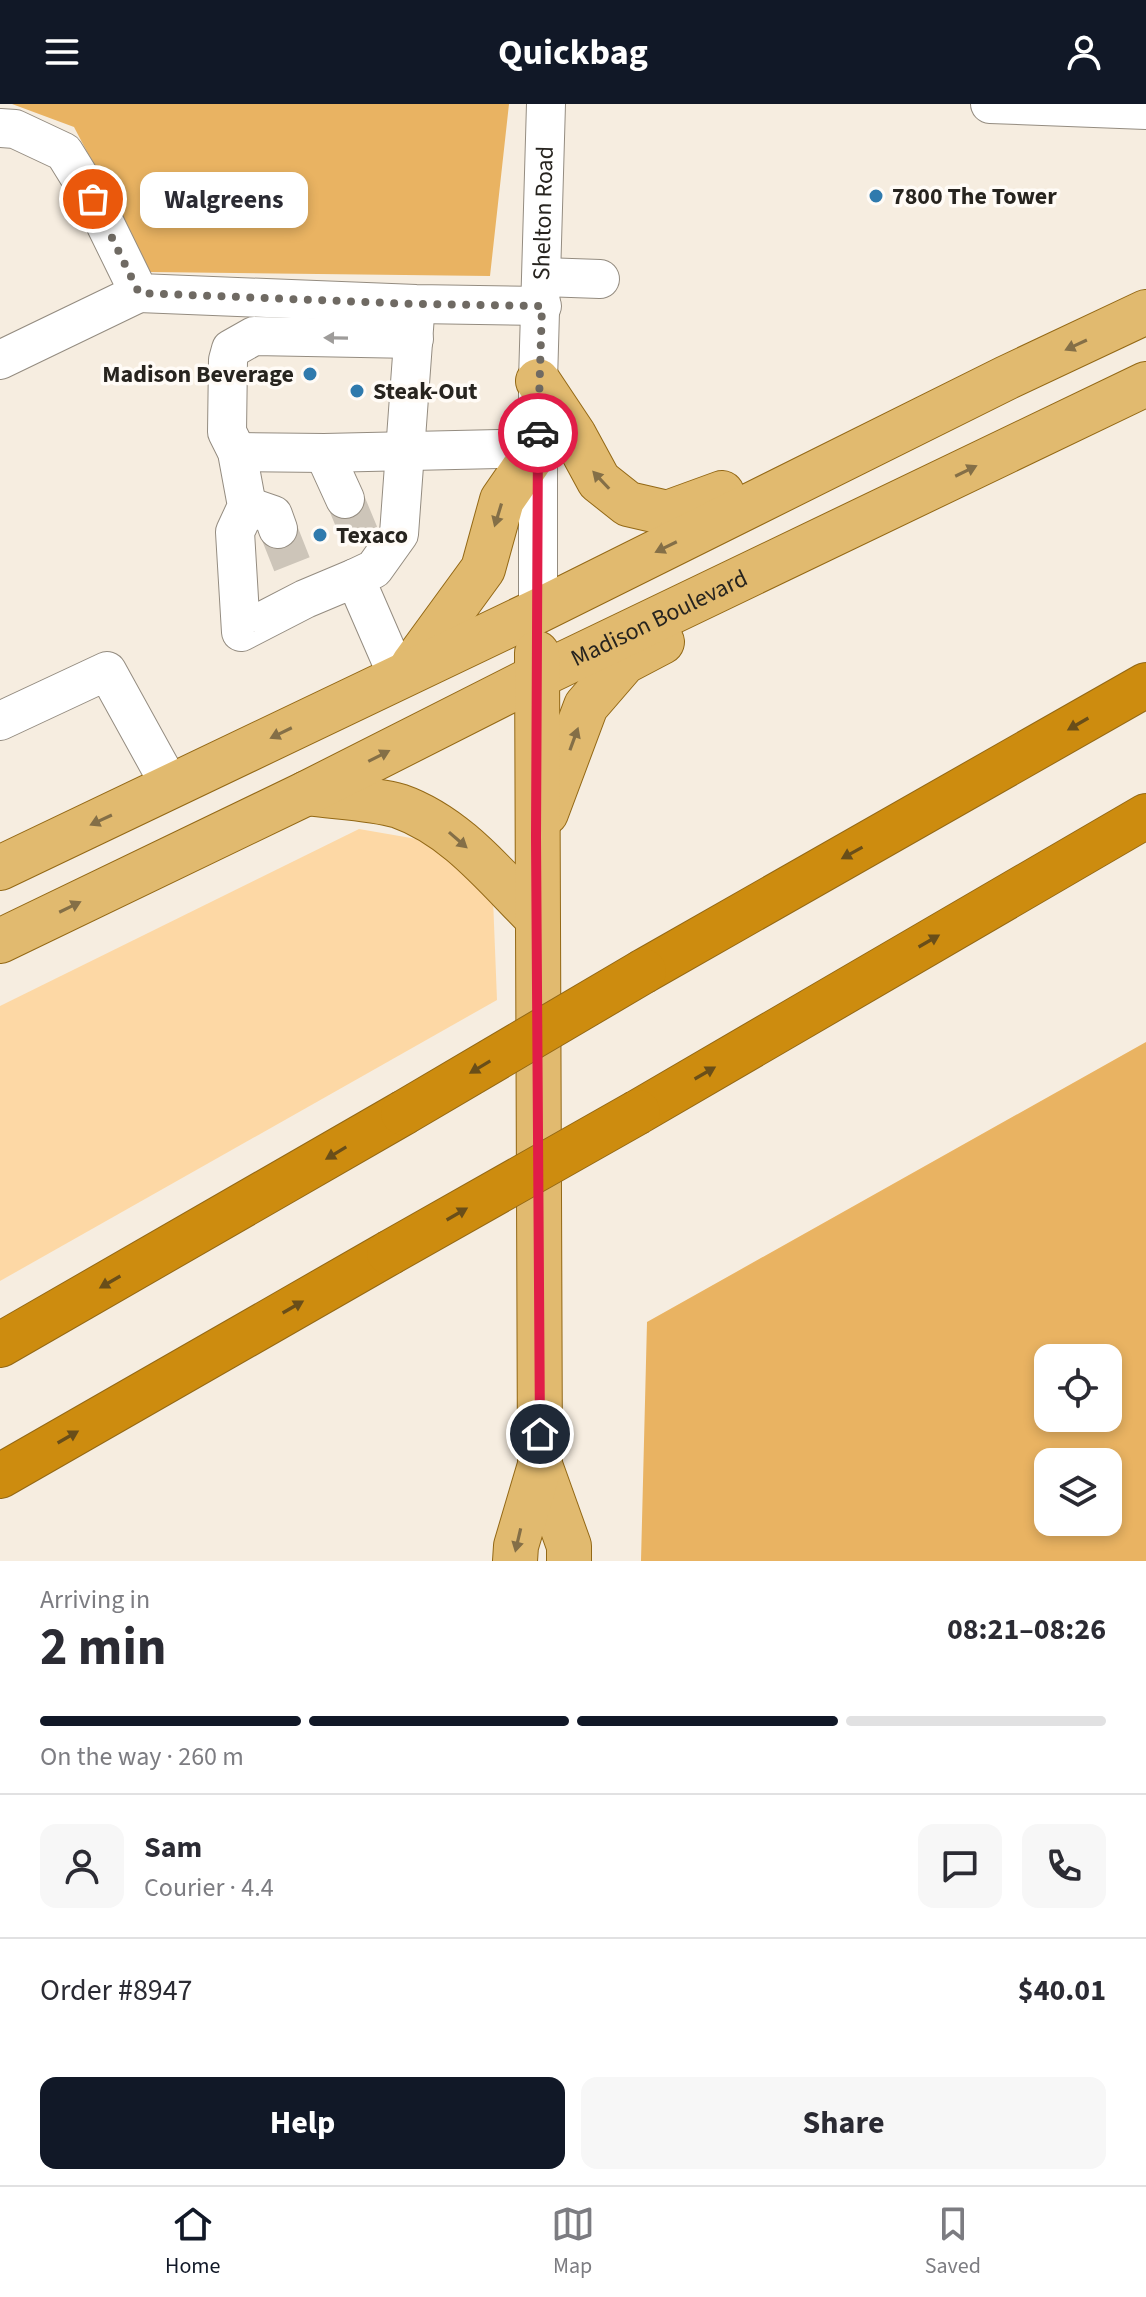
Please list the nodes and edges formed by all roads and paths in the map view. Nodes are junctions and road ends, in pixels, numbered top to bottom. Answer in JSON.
{"nodes":[{"id":1,"x":546,"y":104,"type":"edge"},
{"id":2,"x":990,"y":104,"type":"edge"},
{"id":3,"x":1146,"y":110,"type":"edge"},
{"id":4,"x":0,"y":128,"type":"edge"},
{"id":5,"x":600,"y":279,"type":"dead end"},
{"id":6,"x":543,"y":292,"type":"junction"},
{"id":7,"x":139,"y":293,"type":"junction"},
{"id":8,"x":1146,"y":312,"type":"edge"},
{"id":9,"x":415,"y":322,"type":"junction"},
{"id":10,"x":0,"y":360,"type":"edge"},
{"id":11,"x":1006,"y":378,"type":"junction"},
{"id":12,"x":538,"y":381,"type":"junction"},
{"id":13,"x":1146,"y":384,"type":"edge"},
{"id":14,"x":538,"y":448,"type":"junction"},
{"id":15,"x":406,"y":450,"type":"junction"},
{"id":16,"x":237,"y":452,"type":"junction"},
{"id":17,"x":324,"y":453,"type":"junction"},
{"id":18,"x":923,"y":492,"type":"junction"},
{"id":19,"x":345,"y":499,"type":"tunnel mouth"},
{"id":20,"x":247,"y":506,"type":"junction"},
{"id":21,"x":278,"y":529,"type":"tunnel mouth"},
{"id":22,"x":364,"y":562,"type":"junction"},
{"id":23,"x":538,"y":611,"type":"junction"},
{"id":24,"x":402,"y":674,"type":"junction"},
{"id":25,"x":536,"y":677,"type":"junction"},
{"id":26,"x":1146,"y":685,"type":"edge"},
{"id":27,"x":0,"y":721,"type":"edge"},
{"id":28,"x":171,"y":787,"type":"junction"},
{"id":29,"x":307,"y":793,"type":"junction"},
{"id":30,"x":1146,"y":816,"type":"edge"},
{"id":31,"x":536,"y":837,"type":"junction"},
{"id":32,"x":0,"y":868,"type":"edge"},
{"id":33,"x":537,"y":918,"type":"junction"},
{"id":34,"x":0,"y":941,"type":"edge"},
{"id":35,"x":0,"y":1345,"type":"edge"},
{"id":36,"x":540,"y":1465,"type":"junction"},
{"id":37,"x":0,"y":1476,"type":"edge"},
{"id":38,"x":515,"y":1561,"type":"edge"},
{"id":39,"x":569,"y":1561,"type":"edge"}],
"edges":[{"from":1,"to":6,"type":"street","name":"Shelton Road"},
{"from":2,"to":3,"type":"street"},
{"from":4,"to":7,"type":"street"},
{"from":5,"to":6,"type":"street"},
{"from":6,"to":9,"type":"street"},
{"from":6,"to":12,"type":"street","name":"Shelton Road"},
{"from":7,"to":9,"type":"street"},
{"from":7,"to":10,"type":"street"},
{"from":8,"to":11,"type":"main road","one_way":true},
{"from":9,"to":15,"type":"street"},
{"from":9,"to":16,"type":"street","one_way":true},
{"from":11,"to":12,"type":"main road","one_way":true},
{"from":11,"to":23,"type":"main road","one_way":true},
{"from":12,"to":14,"type":"street","name":"Shelton Road"},
{"from":18,"to":13,"type":"main road","name":"Madison Boulevard","one_way":true},
{"from":14,"to":15,"type":"street"},
{"from":14,"to":23,"type":"street","name":"Shelton Road"},
{"from":14,"to":24,"type":"main road","one_way":true},
{"from":15,"to":17,"type":"street"},
{"from":15,"to":22,"type":"street"},
{"from":16,"to":17,"type":"street"},
{"from":16,"to":20,"type":"street"},
{"from":17,"to":19,"type":"street"},
{"from":18,"to":25,"type":"main road","name":"Madison Boulevard"},
{"from":31,"to":18,"type":"main road","one_way":true},
{"from":20,"to":21,"type":"street"},
{"from":20,"to":22,"type":"street"},
{"from":22,"to":24,"type":"street"},
{"from":23,"to":24,"type":"main road"},
{"from":23,"to":25,"type":"main road"},
{"from":24,"to":28,"type":"main road","one_way":true},
{"from":29,"to":25,"type":"main road","name":"Madison Boulevard","one_way":true},
{"from":25,"to":31,"type":"main road"},
{"from":26,"to":35,"type":"highway","one_way":true,"bridge":true},
{"from":27,"to":28,"type":"street"},
{"from":28,"to":32,"type":"main road","one_way":true},
{"from":29,"to":33,"type":"main road","one_way":true},
{"from":34,"to":29,"type":"main road","name":"Madison Boulevard","one_way":true},
{"from":37,"to":30,"type":"highway","one_way":true,"bridge":true},
{"from":31,"to":33,"type":"main road"},
{"from":33,"to":36,"type":"main road"},
{"from":36,"to":38,"type":"main road","one_way":true},
{"from":36,"to":39,"type":"main road"}]}
